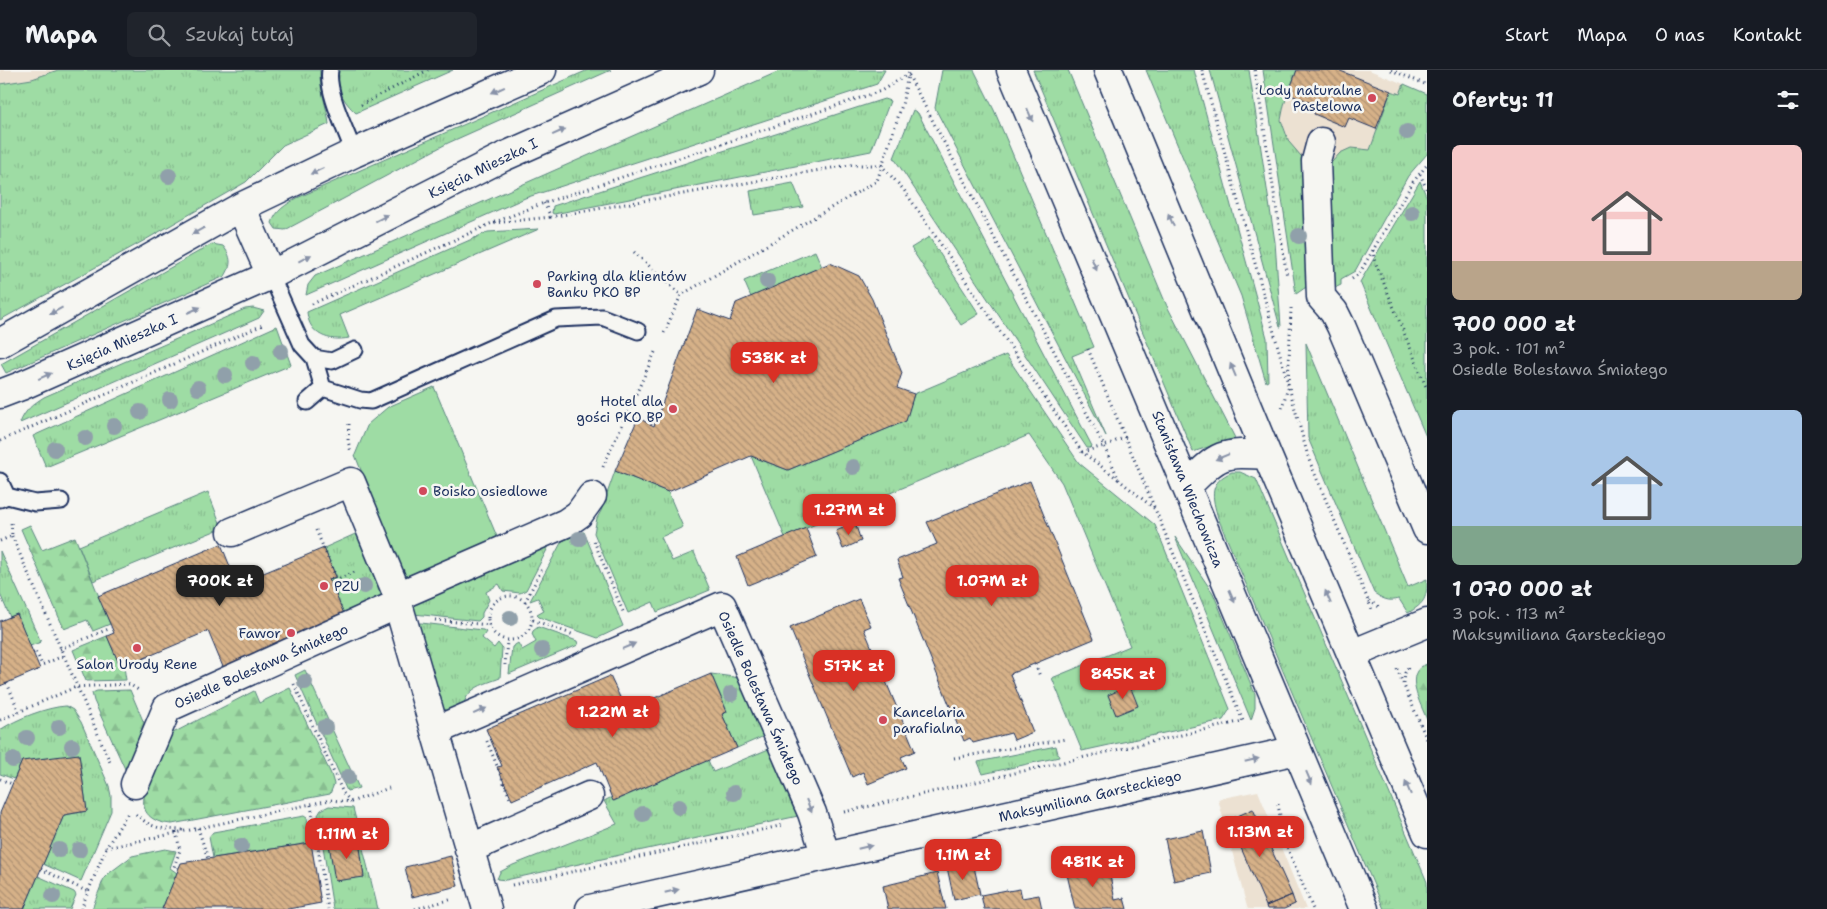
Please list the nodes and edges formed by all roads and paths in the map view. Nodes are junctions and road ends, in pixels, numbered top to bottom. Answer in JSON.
{"nodes":[{"id":1,"x":330,"y":70,"type":"edge"},
{"id":2,"x":428,"y":70,"type":"edge"},
{"id":3,"x":542,"y":70,"type":"edge"},
{"id":4,"x":699,"y":70,"type":"edge"},
{"id":5,"x":911,"y":70,"type":"edge"},
{"id":6,"x":1011,"y":70,"type":"edge"},
{"id":7,"x":1202,"y":70,"type":"edge"},
{"id":8,"x":1254,"y":70,"type":"edge"},
{"id":9,"x":1391,"y":70,"type":"edge"},
{"id":10,"x":1398,"y":71,"type":"edge"},
{"id":11,"x":908,"y":74,"type":"junction"},
{"id":12,"x":1112,"y":75,"type":"edge"},
{"id":13,"x":1427,"y":85,"type":"edge"},
{"id":14,"x":340,"y":114,"type":"junction"},
{"id":15,"x":1321,"y":142,"type":"dead end"},
{"id":16,"x":354,"y":153,"type":"junction"},
{"id":17,"x":881,"y":165,"type":"junction"},
{"id":18,"x":1427,"y":165,"type":"edge"},
{"id":19,"x":1420,"y":174,"type":"junction"},
{"id":20,"x":1427,"y":190,"type":"edge"},
{"id":21,"x":241,"y":207,"type":"junction"},
{"id":22,"x":551,"y":218,"type":"junction"},
{"id":23,"x":490,"y":224,"type":"dead end"},
{"id":24,"x":1373,"y":250,"type":"junction"},
{"id":25,"x":634,"y":252,"type":"dead end"},
{"id":26,"x":271,"y":275,"type":"junction"},
{"id":27,"x":1288,"y":286,"type":"dead end"},
{"id":28,"x":682,"y":295,"type":"junction"},
{"id":29,"x":1323,"y":300,"type":"junction"},
{"id":30,"x":1291,"y":305,"type":"dead end"},
{"id":31,"x":1291,"y":318,"type":"junction"},
{"id":32,"x":638,"y":331,"type":"dead end"},
{"id":33,"x":661,"y":339,"type":"dead end"},
{"id":34,"x":0,"y":343,"type":"edge"},
{"id":35,"x":657,"y":348,"type":"dead end"},
{"id":36,"x":1088,"y":349,"type":"dead end"},
{"id":37,"x":355,"y":350,"type":"dead end"},
{"id":38,"x":314,"y":358,"type":"junction"},
{"id":39,"x":1288,"y":387,"type":"junction"},
{"id":40,"x":1427,"y":389,"type":"edge"},
{"id":41,"x":330,"y":391,"type":"junction"},
{"id":42,"x":0,"y":394,"type":"edge"},
{"id":43,"x":306,"y":402,"type":"dead end"},
{"id":44,"x":1126,"y":437,"type":"junction"},
{"id":45,"x":1104,"y":446,"type":"junction"},
{"id":46,"x":1082,"y":452,"type":"junction"},
{"id":47,"x":1267,"y":454,"type":"junction"},
{"id":48,"x":604,"y":464,"type":"dead end"},
{"id":49,"x":1119,"y":480,"type":"junction"},
{"id":50,"x":0,"y":481,"type":"edge"},
{"id":51,"x":352,"y":482,"type":"junction"},
{"id":52,"x":1187,"y":486,"type":"junction"},
{"id":53,"x":3,"y":498,"type":"edge"},
{"id":54,"x":61,"y":501,"type":"dead end"},
{"id":55,"x":305,"y":501,"type":"junction"},
{"id":56,"x":585,"y":505,"type":"joint"},
{"id":57,"x":1156,"y":509,"type":"junction"},
{"id":58,"x":1427,"y":529,"type":"edge"},
{"id":59,"x":232,"y":532,"type":"dead end"},
{"id":60,"x":0,"y":541,"type":"edge"},
{"id":61,"x":400,"y":606,"type":"junction"},
{"id":62,"x":1427,"y":623,"type":"edge"},
{"id":63,"x":490,"y":625,"type":"junction"},
{"id":64,"x":349,"y":626,"type":"junction"},
{"id":65,"x":111,"y":628,"type":"dead end"},
{"id":66,"x":1385,"y":640,"type":"junction"},
{"id":67,"x":636,"y":643,"type":"junction"},
{"id":68,"x":60,"y":649,"type":"junction"},
{"id":69,"x":33,"y":653,"type":"dead end"},
{"id":70,"x":1352,"y":654,"type":"junction"},
{"id":71,"x":63,"y":656,"type":"junction"},
{"id":72,"x":282,"y":656,"type":"junction"},
{"id":73,"x":1412,"y":661,"type":"dead end"},
{"id":74,"x":1035,"y":664,"type":"dead end"},
{"id":75,"x":1040,"y":676,"type":"dead end"},
{"id":76,"x":8,"y":683,"type":"dead end"},
{"id":77,"x":129,"y":684,"type":"dead end"},
{"id":78,"x":1404,"y":684,"type":"junction"},
{"id":79,"x":76,"y":687,"type":"junction"},
{"id":80,"x":479,"y":711,"type":"junction"},
{"id":81,"x":19,"y":712,"type":"junction"},
{"id":82,"x":0,"y":720,"type":"edge"},
{"id":83,"x":1243,"y":721,"type":"dead end"},
{"id":84,"x":435,"y":730,"type":"junction"},
{"id":85,"x":1066,"y":739,"type":"dead end"},
{"id":86,"x":1427,"y":740,"type":"edge"},
{"id":87,"x":1297,"y":750,"type":"junction"},
{"id":88,"x":954,"y":758,"type":"dead end"},
{"id":89,"x":111,"y":765,"type":"dead end"},
{"id":90,"x":0,"y":779,"type":"edge"},
{"id":91,"x":12,"y":784,"type":"dead end"},
{"id":92,"x":135,"y":784,"type":"dead end"},
{"id":93,"x":389,"y":788,"type":"dead end"},
{"id":94,"x":589,"y":796,"type":"dead end"},
{"id":95,"x":351,"y":802,"type":"junction"},
{"id":96,"x":1278,"y":804,"type":"dead end"},
{"id":97,"x":311,"y":805,"type":"junction"},
{"id":98,"x":522,"y":826,"type":"junction"},
{"id":99,"x":198,"y":828,"type":"junction"},
{"id":100,"x":183,"y":830,"type":"junction"},
{"id":101,"x":176,"y":832,"type":"junction"},
{"id":102,"x":1427,"y":833,"type":"edge"},
{"id":103,"x":106,"y":848,"type":"junction"},
{"id":104,"x":469,"y":849,"type":"junction"},
{"id":105,"x":826,"y":856,"type":"junction"},
{"id":106,"x":208,"y":859,"type":"dead end"},
{"id":107,"x":179,"y":869,"type":"dead end"},
{"id":108,"x":41,"y":870,"type":"dead end"},
{"id":109,"x":88,"y":892,"type":"junction"},
{"id":110,"x":81,"y":909,"type":"edge"},
{"id":111,"x":328,"y":909,"type":"edge"},
{"id":112,"x":487,"y":909,"type":"edge"},
{"id":113,"x":590,"y":909,"type":"edge"},
{"id":114,"x":1312,"y":909,"type":"edge"},
{"id":115,"x":1364,"y":909,"type":"edge"}],
"edges":[{"from":1,"to":14,"type":"lane"},
{"from":2,"to":14,"type":"path"},
{"from":3,"to":16,"type":"street","one_way":true},
{"from":26,"to":4,"type":"street","name":"Księcia Mieszka I","one_way":true},
{"from":5,"to":11,"type":"path"},
{"from":6,"to":52,"type":"street","name":"Stanisława Wiechowicza","one_way":true},
{"from":7,"to":39,"type":"path"},
{"from":8,"to":27,"type":"path"},
{"from":9,"to":10,"type":"path"},
{"from":10,"to":13,"type":"path"},
{"from":11,"to":17,"type":"path"},
{"from":11,"to":22,"type":"path"},
{"from":11,"to":45,"type":"path"},
{"from":47,"to":12,"type":"street","one_way":true},
{"from":14,"to":16,"type":"lane"},
{"from":15,"to":29,"type":"street"},
{"from":16,"to":21,"type":"street","one_way":true},
{"from":17,"to":22,"type":"path"},
{"from":17,"to":28,"type":"path"},
{"from":17,"to":46,"type":"path"},
{"from":18,"to":19,"type":"path"},
{"from":19,"to":20,"type":"path"},
{"from":19,"to":24,"type":"path"},
{"from":21,"to":26,"type":"street"},
{"from":21,"to":34,"type":"street","one_way":true},
{"from":22,"to":23,"type":"path"},
{"from":24,"to":29,"type":"path"},
{"from":24,"to":40,"type":"path"},
{"from":25,"to":28,"type":"path"},
{"from":26,"to":38,"type":"lane"},
{"from":42,"to":26,"type":"street","name":"Księcia Mieszka I","one_way":true},
{"from":28,"to":33,"type":"path"},
{"from":29,"to":31,"type":"path"},
{"from":29,"to":58,"type":"street"},
{"from":30,"to":31,"type":"path"},
{"from":31,"to":39,"type":"path"},
{"from":32,"to":41,"type":"lane"},
{"from":35,"to":48,"type":"path"},
{"from":36,"to":44,"type":"path"},
{"from":37,"to":38,"type":"lane"},
{"from":38,"to":41,"type":"lane"},
{"from":39,"to":66,"type":"path"},
{"from":41,"to":43,"type":"lane"},
{"from":41,"to":51,"type":"path"},
{"from":44,"to":45,"type":"path"},
{"from":44,"to":57,"type":"path"},
{"from":45,"to":46,"type":"path"},
{"from":45,"to":49,"type":"path"},
{"from":46,"to":49,"type":"path"},
{"from":47,"to":52,"type":"street","one_way":true},
{"from":70,"to":47,"type":"street","one_way":true},
{"from":49,"to":57,"type":"path"},
{"from":50,"to":53,"type":"lane"},
{"from":51,"to":55,"type":"street"},
{"from":51,"to":61,"type":"street"},
{"from":52,"to":87,"type":"street","name":"Stanisława Wiechowicza","one_way":true},
{"from":53,"to":54,"type":"lane"},
{"from":55,"to":59,"type":"street"},
{"from":55,"to":64,"type":"path"},
{"from":56,"to":61,"type":"street","name":"Osiedle Bolesława Śmiałego"},
{"from":56,"to":67,"type":"path"},
{"from":57,"to":83,"type":"path"},
{"from":60,"to":68,"type":"path"},
{"from":61,"to":63,"type":"path"},
{"from":61,"to":64,"type":"street","name":"Osiedle Bolesława Śmiałego"},
{"from":61,"to":84,"type":"street"},
{"from":62,"to":66,"type":"street"},
{"from":63,"to":63,"type":"path"},
{"from":64,"to":72,"type":"street","name":"Osiedle Bolesława Śmiałego"},
{"from":65,"to":68,"type":"path"},
{"from":66,"to":70,"type":"street"},
{"from":66,"to":78,"type":"path"},
{"from":80,"to":67,"type":"street","name":"Osiedle Bolesława Śmiałego","one_way":true},
{"from":67,"to":105,"type":"street","name":"Osiedle Bolesława Śmiałego","one_way":true},
{"from":68,"to":71,"type":"path"},
{"from":69,"to":71,"type":"path"},
{"from":102,"to":70,"type":"street","one_way":true},
{"from":71,"to":79,"type":"path"},
{"from":72,"to":92,"type":"street","name":"Osiedle Bolesława Śmiałego"},
{"from":72,"to":95,"type":"path"},
{"from":73,"to":78,"type":"path"},
{"from":74,"to":75,"type":"path"},
{"from":76,"to":81,"type":"path"},
{"from":77,"to":79,"type":"path"},
{"from":78,"to":86,"type":"path"},
{"from":79,"to":81,"type":"path"},
{"from":79,"to":89,"type":"path"},
{"from":80,"to":84,"type":"street","name":"Osiedle Bolesława Śmiałego"},
{"from":80,"to":98,"type":"path"},
{"from":81,"to":82,"type":"path"},
{"from":84,"to":104,"type":"street"},
{"from":85,"to":88,"type":"path"},
{"from":105,"to":87,"type":"street","name":"Maksymiliana Garsteckiego","one_way":true},
{"from":87,"to":115,"type":"street","name":"Stanisława Wiechowicza","one_way":true},
{"from":90,"to":91,"type":"path"},
{"from":93,"to":95,"type":"path"},
{"from":94,"to":98,"type":"street"},
{"from":95,"to":97,"type":"path"},
{"from":96,"to":114,"type":"path"},
{"from":97,"to":99,"type":"path"},
{"from":97,"to":111,"type":"path"},
{"from":98,"to":104,"type":"street"},
{"from":99,"to":100,"type":"path"},
{"from":99,"to":106,"type":"path"},
{"from":100,"to":101,"type":"path"},
{"from":100,"to":103,"type":"path"},
{"from":101,"to":103,"type":"path"},
{"from":101,"to":107,"type":"path"},
{"from":103,"to":109,"type":"path"},
{"from":104,"to":112,"type":"street"},
{"from":113,"to":105,"type":"street","name":"Maksymiliana Garsteckiego","one_way":true},
{"from":108,"to":109,"type":"path"},
{"from":109,"to":110,"type":"path"}]}
